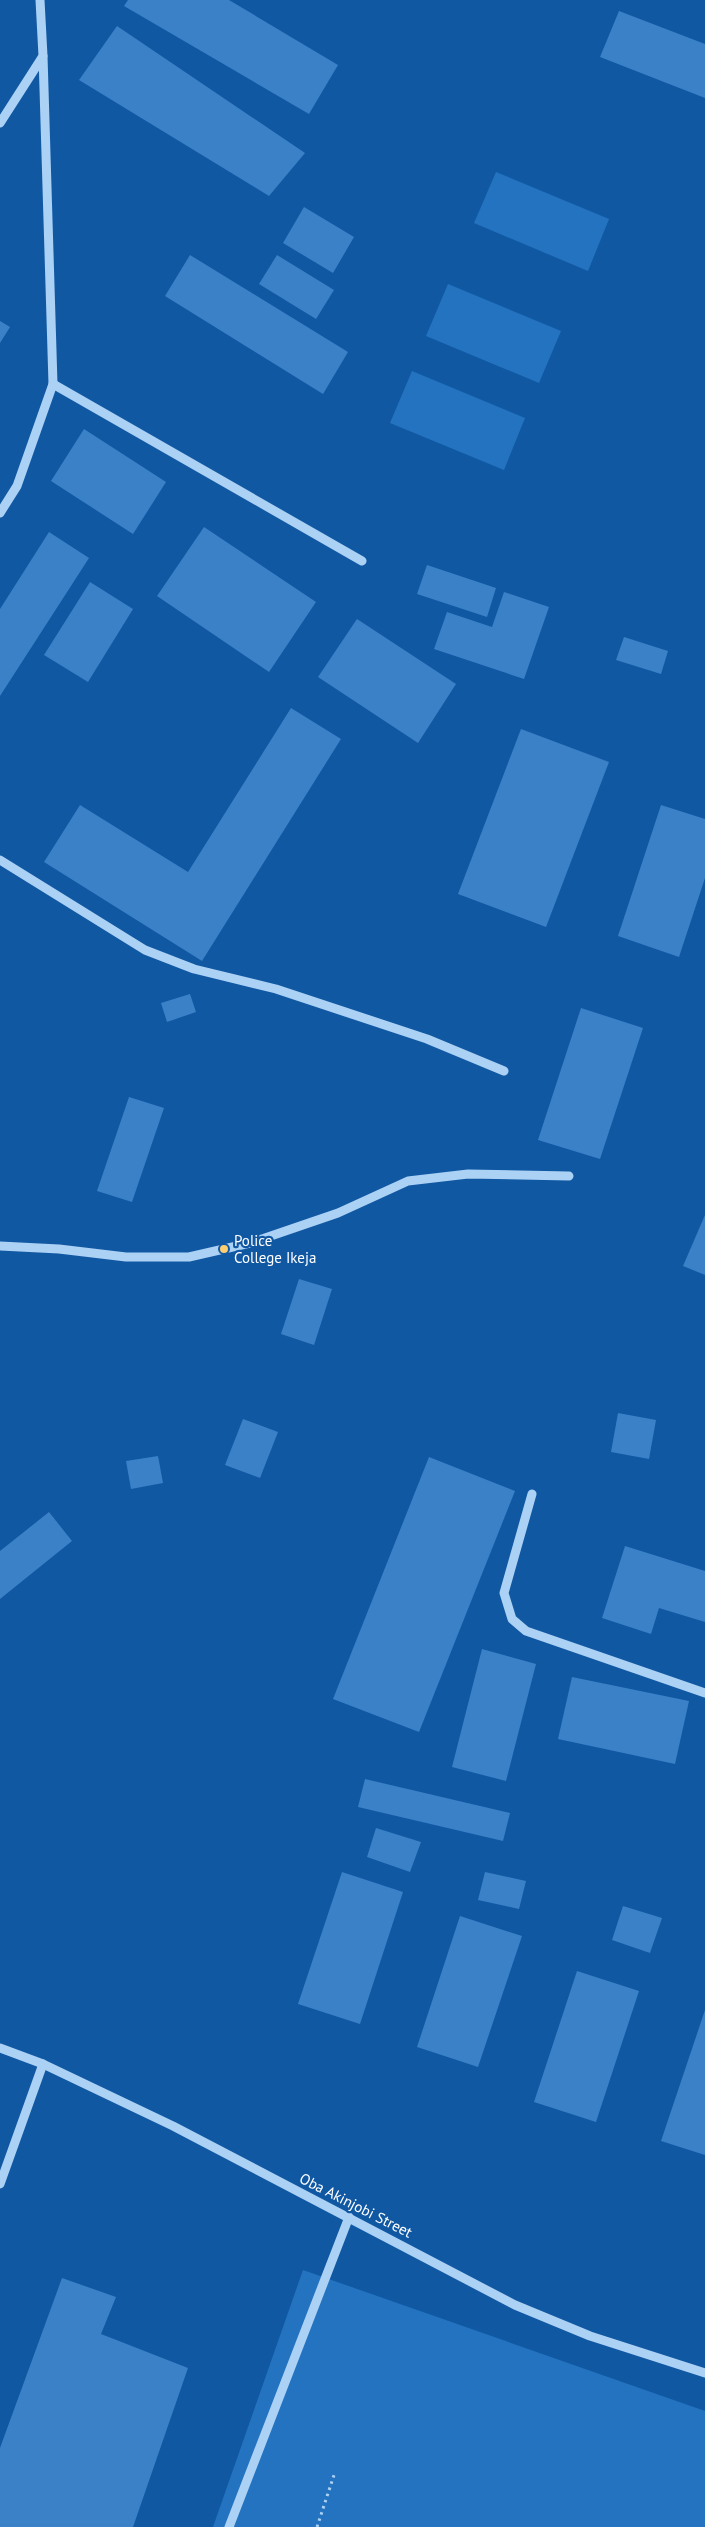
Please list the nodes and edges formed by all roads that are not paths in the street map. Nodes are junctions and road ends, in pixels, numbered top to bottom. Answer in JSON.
{"nodes":[{"id":1,"x":40,"y":0,"type":"edge"},
{"id":2,"x":43,"y":56,"type":"junction"},
{"id":3,"x":0,"y":123,"type":"edge"},
{"id":4,"x":54,"y":384,"type":"junction"},
{"id":5,"x":0,"y":513,"type":"edge"},
{"id":6,"x":362,"y":561,"type":"dead end"},
{"id":7,"x":0,"y":860,"type":"edge"},
{"id":8,"x":504,"y":1071,"type":"dead end"},
{"id":9,"x":568,"y":1176,"type":"dead end"},
{"id":10,"x":0,"y":1246,"type":"edge"},
{"id":11,"x":532,"y":1494,"type":"dead end"},
{"id":12,"x":705,"y":1693,"type":"edge"},
{"id":13,"x":0,"y":2048,"type":"edge"},
{"id":14,"x":43,"y":2064,"type":"junction"},
{"id":15,"x":0,"y":2184,"type":"edge"},
{"id":16,"x":349,"y":2217,"type":"junction"},
{"id":17,"x":705,"y":2373,"type":"edge"},
{"id":18,"x":229,"y":2527,"type":"edge"}],
"edges":[{"from":1,"to":2,"type":"street"},
{"from":2,"to":3,"type":"street"},
{"from":2,"to":4,"type":"street"},
{"from":4,"to":5,"type":"street"},
{"from":4,"to":6,"type":"street"},
{"from":7,"to":8,"type":"street"},
{"from":9,"to":10,"type":"street"},
{"from":11,"to":12,"type":"street"},
{"from":13,"to":14,"type":"street","name":"Oba Akinjobi Street"},
{"from":14,"to":15,"type":"street"},
{"from":14,"to":16,"type":"street","name":"Oba Akinjobi Street"},
{"from":16,"to":17,"type":"street","name":"Oba Akinjobi Street"},
{"from":16,"to":18,"type":"street"}]}
